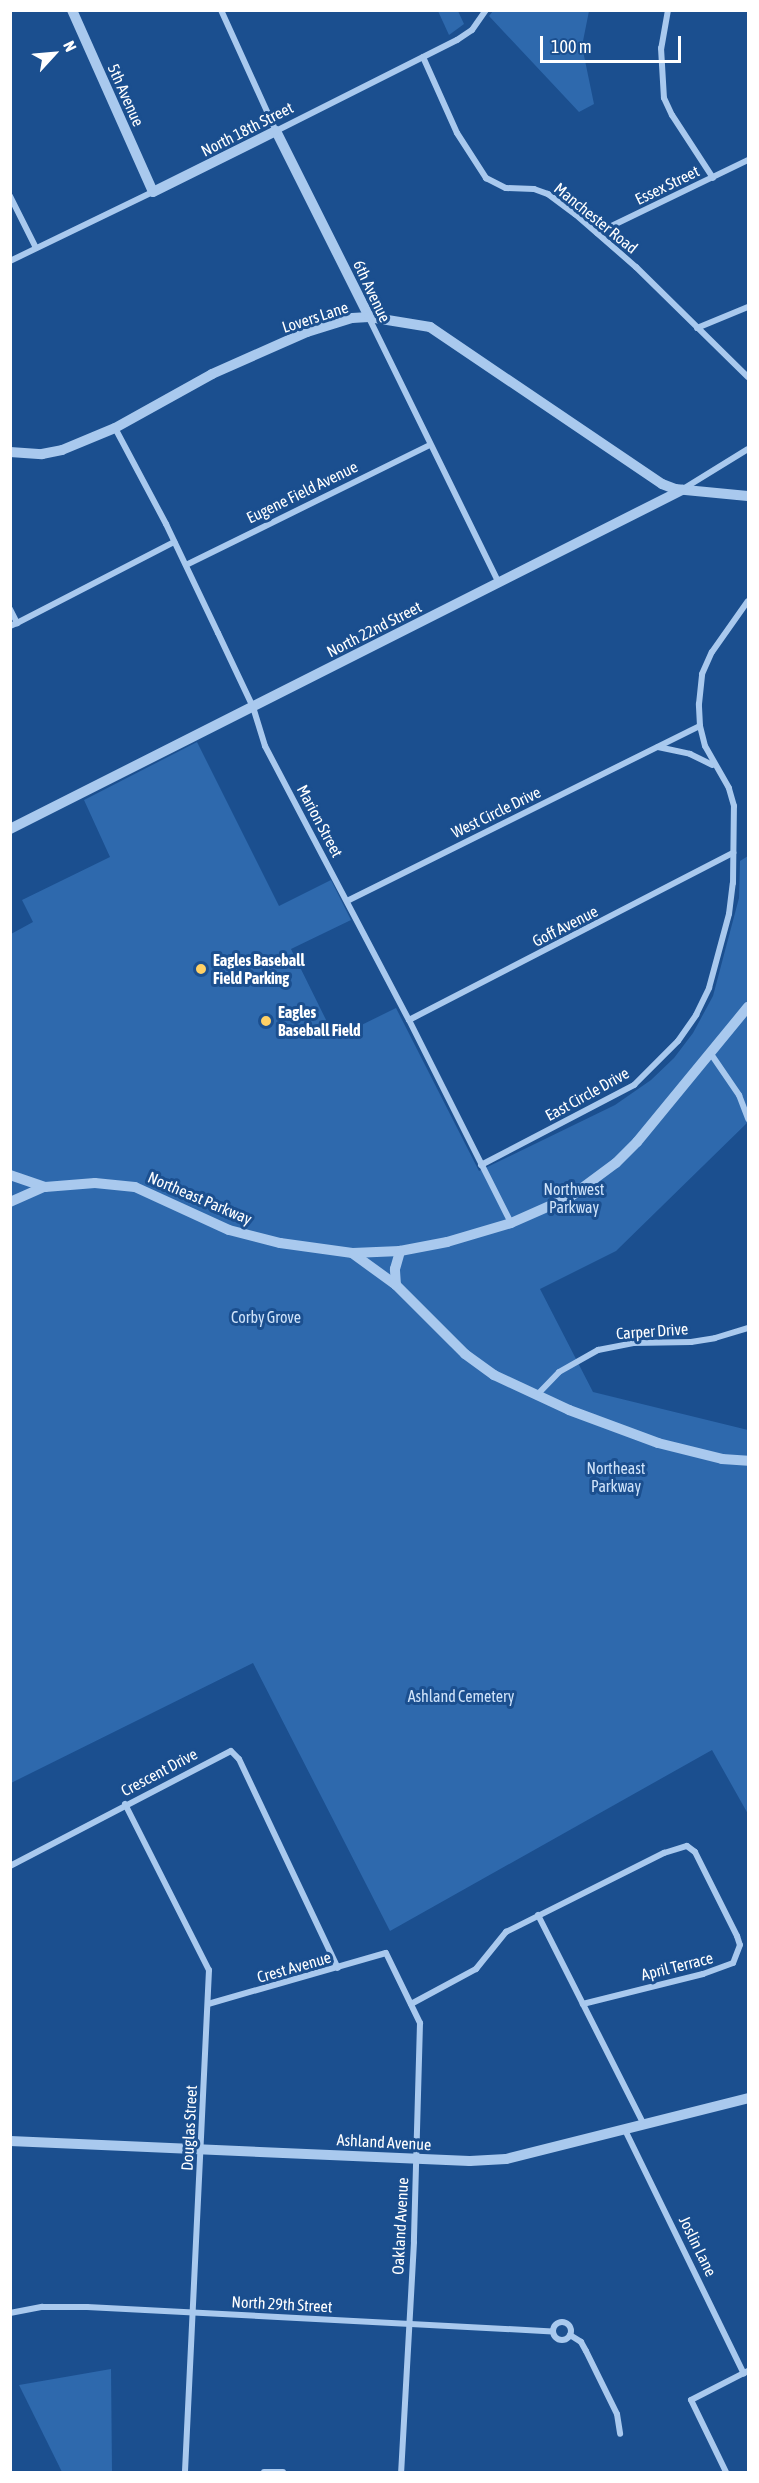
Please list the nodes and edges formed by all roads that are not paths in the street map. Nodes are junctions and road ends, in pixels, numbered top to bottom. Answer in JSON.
{"nodes":[{"id":1,"x":72,"y":10,"type":"edge"},
{"id":2,"x":221,"y":10,"type":"edge"},
{"id":3,"x":486,"y":10,"type":"edge"},
{"id":4,"x":668,"y":10,"type":"edge"},
{"id":5,"x":423,"y":57,"type":"junction"},
{"id":6,"x":276,"y":131,"type":"junction"},
{"id":7,"x":748,"y":160,"type":"edge"},
{"id":8,"x":713,"y":178,"type":"junction"},
{"id":9,"x":153,"y":192,"type":"junction"},
{"id":10,"x":10,"y":196,"type":"edge"},
{"id":11,"x":597,"y":233,"type":"junction"},
{"id":12,"x":36,"y":248,"type":"junction"},
{"id":13,"x":10,"y":261,"type":"edge"},
{"id":14,"x":748,"y":307,"type":"edge"},
{"id":15,"x":369,"y":317,"type":"junction"},
{"id":16,"x":697,"y":328,"type":"junction"},
{"id":17,"x":748,"y":377,"type":"edge"},
{"id":18,"x":115,"y":428,"type":"junction"},
{"id":19,"x":430,"y":446,"type":"junction"},
{"id":20,"x":748,"y":449,"type":"edge"},
{"id":21,"x":10,"y":452,"type":"edge"},
{"id":22,"x":682,"y":489,"type":"junction"},
{"id":23,"x":748,"y":496,"type":"edge"},
{"id":24,"x":174,"y":542,"type":"junction"},
{"id":25,"x":186,"y":565,"type":"junction"},
{"id":26,"x":499,"y":583,"type":"junction"},
{"id":27,"x":748,"y":601,"type":"edge"},
{"id":28,"x":10,"y":609,"type":"edge"},
{"id":29,"x":17,"y":622,"type":"junction"},
{"id":30,"x":10,"y":626,"type":"edge"},
{"id":31,"x":253,"y":708,"type":"junction"},
{"id":32,"x":700,"y":726,"type":"junction"},
{"id":33,"x":657,"y":747,"type":"junction"},
{"id":34,"x":715,"y":765,"type":"junction"},
{"id":35,"x":10,"y":829,"type":"edge"},
{"id":36,"x":733,"y":853,"type":"junction"},
{"id":37,"x":347,"y":901,"type":"junction"},
{"id":38,"x":748,"y":1007,"type":"edge"},
{"id":39,"x":409,"y":1020,"type":"junction"},
{"id":40,"x":711,"y":1054,"type":"junction"},
{"id":41,"x":748,"y":1119,"type":"edge"},
{"id":42,"x":481,"y":1165,"type":"junction"},
{"id":43,"x":10,"y":1176,"type":"edge"},
{"id":44,"x":45,"y":1186,"type":"junction"},
{"id":45,"x":10,"y":1202,"type":"edge"},
{"id":46,"x":511,"y":1223,"type":"junction"},
{"id":47,"x":400,"y":1251,"type":"junction"},
{"id":48,"x":352,"y":1253,"type":"junction"},
{"id":49,"x":396,"y":1285,"type":"junction"},
{"id":50,"x":748,"y":1328,"type":"edge"},
{"id":51,"x":535,"y":1396,"type":"junction"},
{"id":52,"x":748,"y":1461,"type":"edge"},
{"id":53,"x":125,"y":1804,"type":"junction"},
{"id":54,"x":10,"y":1866,"type":"edge"},
{"id":55,"x":538,"y":1916,"type":"junction"},
{"id":56,"x":386,"y":1953,"type":"joint"},
{"id":57,"x":338,"y":1968,"type":"junction"},
{"id":58,"x":208,"y":2004,"type":"junction"},
{"id":59,"x":411,"y":2004,"type":"junction"},
{"id":60,"x":583,"y":2004,"type":"junction"},
{"id":61,"x":748,"y":2098,"type":"edge"},
{"id":62,"x":644,"y":2125,"type":"junction"},
{"id":63,"x":625,"y":2130,"type":"junction"},
{"id":64,"x":10,"y":2141,"type":"edge"},
{"id":65,"x":201,"y":2148,"type":"junction"},
{"id":66,"x":417,"y":2159,"type":"junction"},
{"id":67,"x":193,"y":2312,"type":"junction"},
{"id":68,"x":10,"y":2313,"type":"edge"},
{"id":69,"x":407,"y":2323,"type":"junction"},
{"id":70,"x":552,"y":2331,"type":"junction"},
{"id":71,"x":570,"y":2336,"type":"junction"},
{"id":72,"x":746,"y":2372,"type":"edge"},
{"id":73,"x":620,"y":2433,"type":"dead end"},
{"id":74,"x":185,"y":2472,"type":"edge"},
{"id":75,"x":264,"y":2472,"type":"edge"},
{"id":76,"x":283,"y":2472,"type":"edge"},
{"id":77,"x":400,"y":2472,"type":"edge"},
{"id":78,"x":726,"y":2472,"type":"edge"}],
"edges":[{"from":1,"to":9,"type":"street","name":"5th Avenue"},
{"from":2,"to":6,"type":"street","name":"6th Avenue"},
{"from":3,"to":5,"type":"street","name":"North 18th Street"},
{"from":4,"to":8,"type":"street"},
{"from":5,"to":6,"type":"street","name":"North 18th Street"},
{"from":5,"to":11,"type":"street","name":"Manchester Road"},
{"from":6,"to":9,"type":"street","name":"North 18th Street"},
{"from":6,"to":15,"type":"street","name":"6th Avenue"},
{"from":7,"to":8,"type":"street","name":"Essex Street"},
{"from":8,"to":11,"type":"street","name":"Essex Street"},
{"from":9,"to":12,"type":"street","name":"North 18th Street"},
{"from":10,"to":12,"type":"street"},
{"from":11,"to":16,"type":"street","name":"Manchester Road"},
{"from":12,"to":13,"type":"street","name":"North 18th Street"},
{"from":14,"to":16,"type":"street"},
{"from":15,"to":18,"type":"street","name":"Lovers Lane"},
{"from":15,"to":19,"type":"street","name":"6th Avenue"},
{"from":15,"to":22,"type":"street","name":"Lovers Lane"},
{"from":16,"to":17,"type":"street","name":"Manchester Road"},
{"from":18,"to":21,"type":"street","name":"Lovers Lane"},
{"from":18,"to":24,"type":"street","name":"Marion Street"},
{"from":19,"to":25,"type":"street","name":"Eugene Field Avenue"},
{"from":19,"to":26,"type":"street","name":"6th Avenue"},
{"from":20,"to":22,"type":"street","name":"North 22nd Street"},
{"from":22,"to":23,"type":"street","name":"Lovers Lane"},
{"from":22,"to":26,"type":"street","name":"North 22nd Street"},
{"from":24,"to":25,"type":"street","name":"Marion Street"},
{"from":24,"to":29,"type":"street"},
{"from":25,"to":31,"type":"street","name":"Marion Street"},
{"from":26,"to":31,"type":"street","name":"North 22nd Street"},
{"from":27,"to":32,"type":"street"},
{"from":28,"to":29,"type":"street"},
{"from":29,"to":30,"type":"street"},
{"from":31,"to":35,"type":"street","name":"North 22nd Street"},
{"from":31,"to":37,"type":"street","name":"Marion Street"},
{"from":32,"to":33,"type":"street","name":"West Circle Drive"},
{"from":32,"to":34,"type":"street","name":"East Circle Drive"},
{"from":33,"to":34,"type":"street"},
{"from":33,"to":37,"type":"street","name":"West Circle Drive"},
{"from":34,"to":36,"type":"street","name":"East Circle Drive"},
{"from":36,"to":39,"type":"street","name":"Goff Avenue"},
{"from":36,"to":42,"type":"street","name":"East Circle Drive"},
{"from":37,"to":39,"type":"street","name":"Marion Street"},
{"from":38,"to":40,"type":"street"},
{"from":39,"to":42,"type":"street","name":"Marion Street"},
{"from":40,"to":41,"type":"street"},
{"from":40,"to":46,"type":"street"},
{"from":42,"to":46,"type":"street","name":"Marion Street"},
{"from":43,"to":44,"type":"street","name":"Northeast Parkway"},
{"from":44,"to":45,"type":"street"},
{"from":44,"to":48,"type":"street","name":"Northeast Parkway"},
{"from":46,"to":47,"type":"street"},
{"from":47,"to":48,"type":"street"},
{"from":47,"to":49,"type":"street"},
{"from":48,"to":49,"type":"street","name":"Northeast Parkway"},
{"from":49,"to":51,"type":"street","name":"Northeast Parkway"},
{"from":50,"to":51,"type":"street","name":"Carper Drive"},
{"from":51,"to":52,"type":"street","name":"Northeast Parkway"},
{"from":53,"to":54,"type":"street","name":"Crescent Drive"},
{"from":53,"to":57,"type":"street","name":"Crescent Drive"},
{"from":53,"to":58,"type":"street","name":"Douglas Street"},
{"from":55,"to":59,"type":"street"},
{"from":55,"to":60,"type":"street"},
{"from":55,"to":60,"type":"street","name":"April Terrace"},
{"from":56,"to":57,"type":"street","name":"Crest Avenue"},
{"from":56,"to":59,"type":"street","name":"Oakland Avenue"},
{"from":57,"to":58,"type":"street","name":"Crest Avenue"},
{"from":58,"to":65,"type":"street","name":"Douglas Street"},
{"from":59,"to":66,"type":"street","name":"Oakland Avenue"},
{"from":60,"to":62,"type":"street"},
{"from":61,"to":62,"type":"street","name":"Ashland Avenue"},
{"from":62,"to":63,"type":"street","name":"Ashland Avenue"},
{"from":63,"to":66,"type":"street","name":"Ashland Avenue"},
{"from":63,"to":72,"type":"street","name":"Joslin Lane"},
{"from":64,"to":65,"type":"street","name":"Ashland Avenue"},
{"from":65,"to":66,"type":"street","name":"Ashland Avenue"},
{"from":65,"to":67,"type":"street","name":"Douglas Street"},
{"from":66,"to":69,"type":"street","name":"Oakland Avenue"},
{"from":67,"to":68,"type":"street","name":"North 29th Street"},
{"from":67,"to":69,"type":"street","name":"North 29th Street"},
{"from":67,"to":74,"type":"street","name":"Douglas Street"},
{"from":69,"to":70,"type":"street","name":"North 29th Street"},
{"from":69,"to":77,"type":"street","name":"Oakland Avenue"},
{"from":70,"to":71,"type":"street","name":"North 29th Street"},
{"from":70,"to":71,"type":"street","name":"North 29th Street"},
{"from":71,"to":73,"type":"street","name":"North 29th Street"},
{"from":72,"to":78,"type":"street"},
{"from":75,"to":76,"type":"street"}]}
